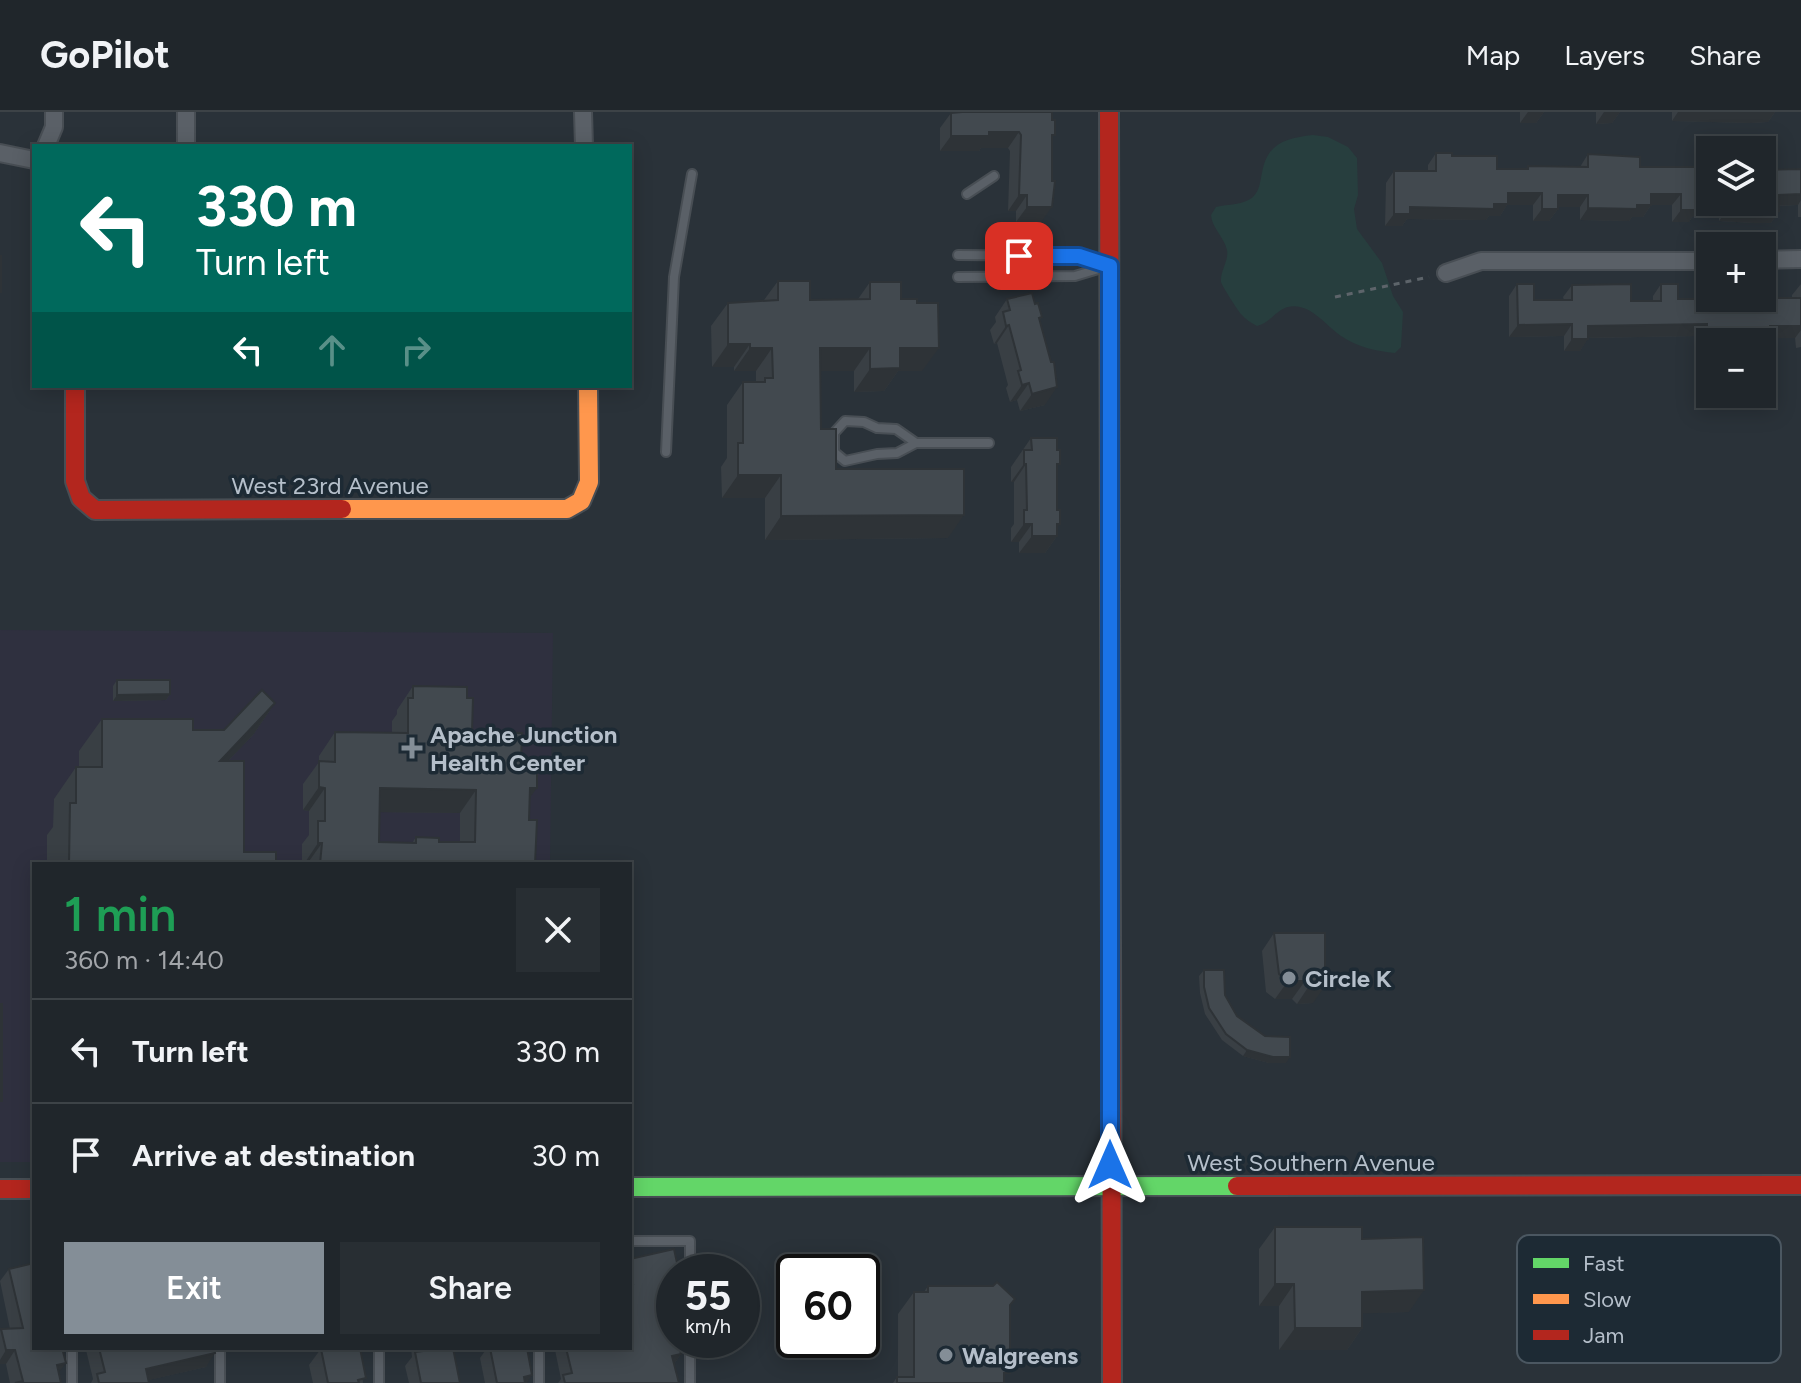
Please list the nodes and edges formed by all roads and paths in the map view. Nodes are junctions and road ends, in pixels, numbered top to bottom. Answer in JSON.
{"nodes":[{"id":1,"x":54,"y":112,"type":"edge"},
{"id":2,"x":186,"y":112,"type":"edge"},
{"id":3,"x":583,"y":112,"type":"edge"},
{"id":4,"x":1109,"y":112,"type":"edge"},
{"id":5,"x":47,"y":144,"type":"edge"},
{"id":6,"x":186,"y":144,"type":"edge"},
{"id":7,"x":584,"y":144,"type":"edge"},
{"id":8,"x":0,"y":153,"type":"edge"},
{"id":9,"x":32,"y":160,"type":"edge"},
{"id":10,"x":692,"y":174,"type":"dead end"},
{"id":11,"x":994,"y":176,"type":"dead end"},
{"id":12,"x":967,"y":194,"type":"dead end"},
{"id":13,"x":958,"y":255,"type":"dead end"},
{"id":14,"x":1801,"y":259,"type":"edge"},
{"id":15,"x":1776,"y":260,"type":"edge"},
{"id":16,"x":1696,"y":261,"type":"edge"},
{"id":17,"x":1110,"y":266,"type":"junction"},
{"id":18,"x":1446,"y":273,"type":"joint"},
{"id":19,"x":958,"y":277,"type":"dead end"},
{"id":20,"x":1335,"y":297,"type":"dead end"},
{"id":21,"x":75,"y":388,"type":"edge"},
{"id":22,"x":588,"y":388,"type":"edge"},
{"id":23,"x":916,"y":443,"type":"junction"},
{"id":24,"x":989,"y":443,"type":"dead end"},
{"id":25,"x":666,"y":452,"type":"dead end"},
{"id":26,"x":1801,"y":1185,"type":"edge"},
{"id":27,"x":1111,"y":1186,"type":"junction"},
{"id":28,"x":632,"y":1187,"type":"edge"},
{"id":29,"x":0,"y":1189,"type":"edge"},
{"id":30,"x":32,"y":1189,"type":"edge"},
{"id":31,"x":632,"y":1241,"type":"edge"},
{"id":32,"x":690,"y":1254,"type":"edge"},
{"id":33,"x":72,"y":1350,"type":"edge"},
{"id":34,"x":220,"y":1350,"type":"edge"},
{"id":35,"x":379,"y":1350,"type":"edge"},
{"id":36,"x":539,"y":1350,"type":"edge"},
{"id":37,"x":690,"y":1358,"type":"edge"},
{"id":38,"x":72,"y":1383,"type":"edge"},
{"id":39,"x":220,"y":1383,"type":"edge"},
{"id":40,"x":379,"y":1383,"type":"edge"},
{"id":41,"x":539,"y":1383,"type":"edge"},
{"id":42,"x":690,"y":1383,"type":"edge"},
{"id":43,"x":1112,"y":1383,"type":"edge"}],
"edges":[{"from":1,"to":5,"type":"street"},
{"from":2,"to":6,"type":"street"},
{"from":3,"to":7,"type":"street"},
{"from":4,"to":17,"type":"main road"},
{"from":8,"to":9,"type":"street"},
{"from":10,"to":25,"type":"lane"},
{"from":11,"to":12,"type":"lane"},
{"from":13,"to":17,"type":"lane"},
{"from":14,"to":15,"type":"street"},
{"from":16,"to":18,"type":"street"},
{"from":17,"to":19,"type":"lane"},
{"from":17,"to":27,"type":"main road"},
{"from":18,"to":20,"type":"path"},
{"from":21,"to":22,"type":"main road","name":"West 23rd Avenue"},
{"from":23,"to":23,"type":"lane"},
{"from":23,"to":24,"type":"lane"},
{"from":26,"to":27,"type":"main road","name":"West Southern Avenue"},
{"from":27,"to":28,"type":"main road","name":"West Southern Avenue"},
{"from":27,"to":43,"type":"main road"},
{"from":29,"to":30,"type":"main road"},
{"from":31,"to":32,"type":"lane"},
{"from":33,"to":38,"type":"lane"},
{"from":34,"to":39,"type":"lane"},
{"from":35,"to":40,"type":"lane"},
{"from":36,"to":41,"type":"lane"},
{"from":37,"to":42,"type":"lane"}]}
